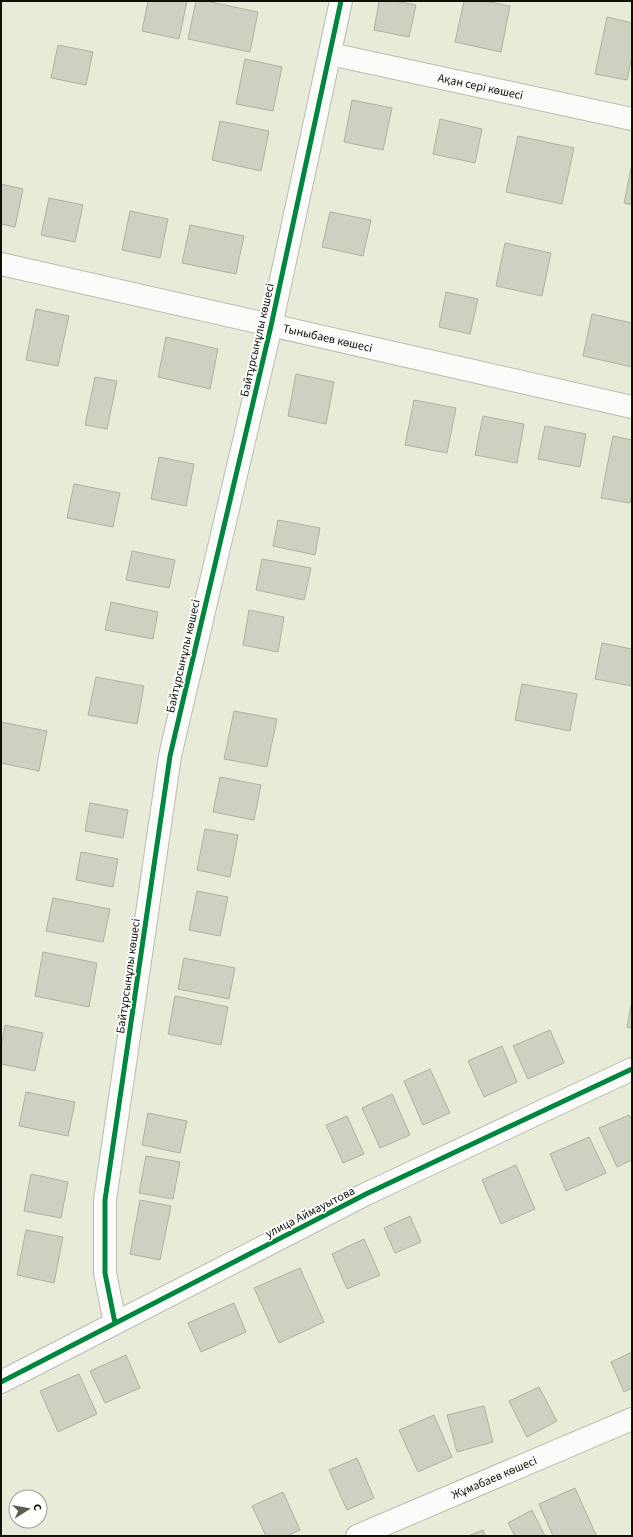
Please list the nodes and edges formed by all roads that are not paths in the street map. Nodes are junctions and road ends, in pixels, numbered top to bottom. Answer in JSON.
{"nodes":[{"id":1,"x":341,"y":1,"type":"edge"},
{"id":2,"x":330,"y":54,"type":"junction"},
{"id":3,"x":632,"y":118,"type":"edge"},
{"id":4,"x":1,"y":264,"type":"edge"},
{"id":5,"x":271,"y":326,"type":"junction"},
{"id":6,"x":632,"y":407,"type":"edge"},
{"id":7,"x":632,"y":1069,"type":"edge"},
{"id":8,"x":115,"y":1323,"type":"junction"},
{"id":9,"x":1,"y":1382,"type":"edge"},
{"id":10,"x":632,"y":1419,"type":"edge"},
{"id":11,"x":357,"y":1536,"type":"edge"}],
"edges":[{"from":1,"to":2,"type":"street","name":"Байтұрсынұлы көшесі"},
{"from":2,"to":3,"type":"street","name":"Ақан сері көшесі"},
{"from":2,"to":5,"type":"street","name":"Байтұрсынұлы көшесі"},
{"from":4,"to":5,"type":"street","name":"Тыныбаев көшесі"},
{"from":5,"to":6,"type":"street","name":"Тыныбаев көшесі"},
{"from":5,"to":8,"type":"street","name":"Байтұрсынұлы көшесі"},
{"from":7,"to":8,"type":"street","name":"улица Аймауытова"},
{"from":8,"to":9,"type":"street","name":"улица Аймауытова"},
{"from":10,"to":11,"type":"street","name":"Жұмабаев көшесі"}]}
